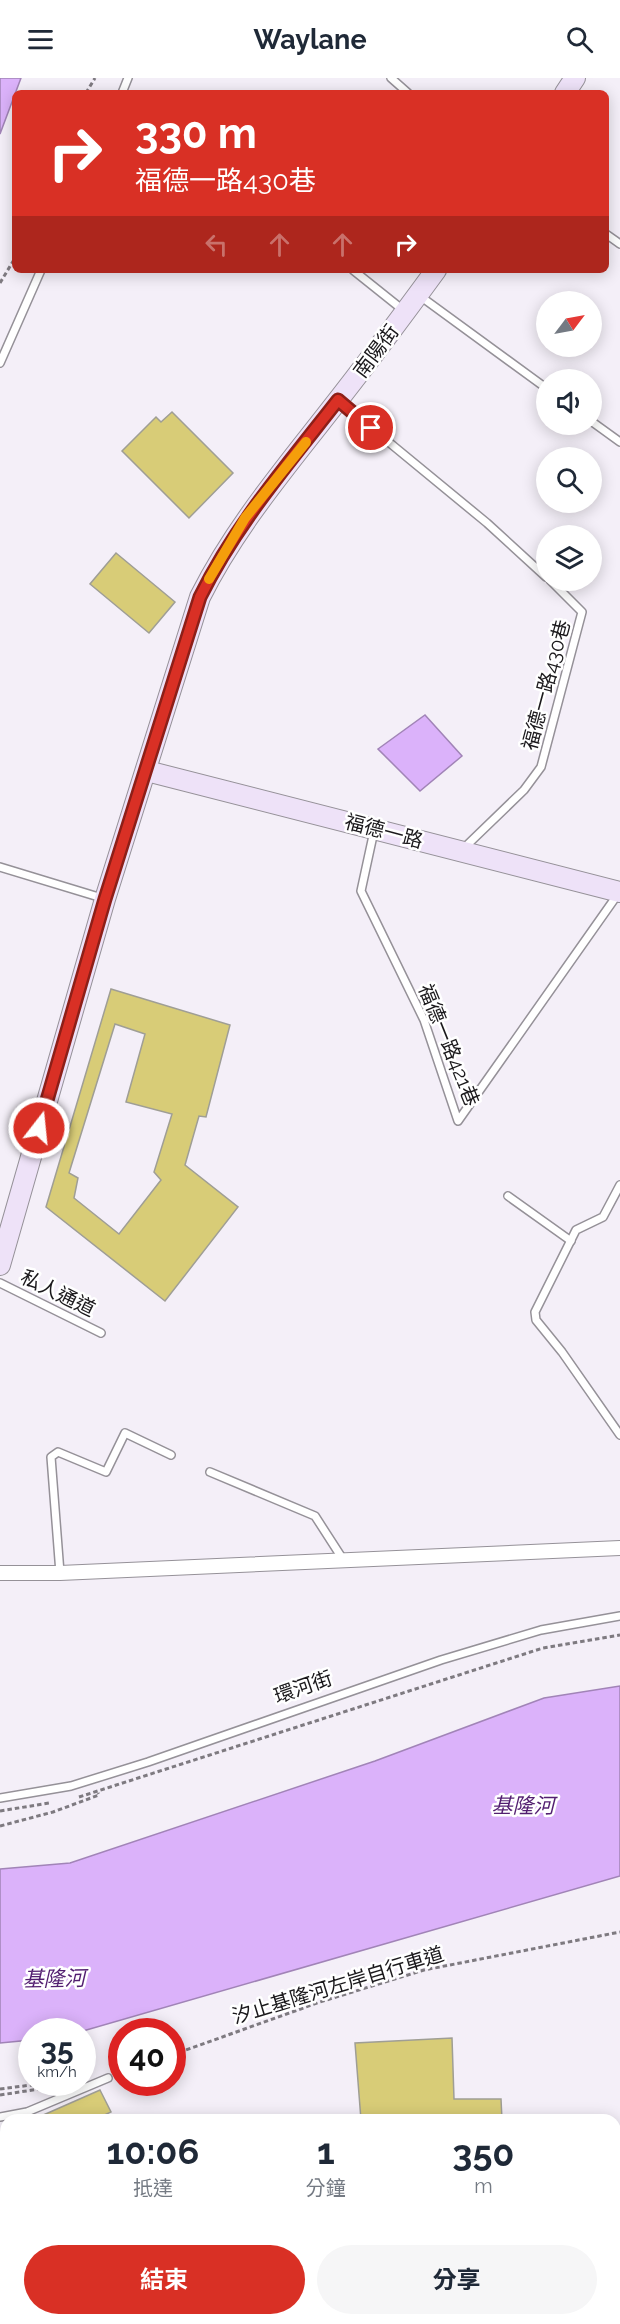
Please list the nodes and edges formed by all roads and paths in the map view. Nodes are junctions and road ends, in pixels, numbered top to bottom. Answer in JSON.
{"nodes":[{"id":1,"x":391,"y":78,"type":"edge"},
{"id":2,"x":405,"y":90,"type":"edge"},
{"id":3,"x":12,"y":263,"type":"edge"},
{"id":4,"x":40,"y":273,"type":"edge"},
{"id":5,"x":357,"y":273,"type":"edge"},
{"id":6,"x":434,"y":273,"type":"edge"},
{"id":7,"x":0,"y":284,"type":"edge"},
{"id":8,"x":418,"y":294,"type":"junction"},
{"id":9,"x":405,"y":312,"type":"junction"},
{"id":10,"x":0,"y":363,"type":"edge"},
{"id":11,"x":536,"y":381,"type":"edge"},
{"id":12,"x":338,"y":400,"type":"junction"},
{"id":13,"x":602,"y":429,"type":"edge"},
{"id":14,"x":620,"y":442,"type":"edge"},
{"id":15,"x":536,"y":568,"type":"edge"},
{"id":16,"x":561,"y":591,"type":"edge"},
{"id":17,"x":147,"y":771,"type":"junction"},
{"id":18,"x":375,"y":829,"type":"junction"},
{"id":19,"x":460,"y":852,"type":"junction"},
{"id":20,"x":0,"y":867,"type":"edge"},
{"id":21,"x":620,"y":892,"type":"edge"},
{"id":22,"x":105,"y":899,"type":"junction"},
{"id":23,"x":620,"y":1185,"type":"edge"},
{"id":24,"x":508,"y":1196,"type":"dead end"},
{"id":25,"x":571,"y":1241,"type":"junction"},
{"id":26,"x":0,"y":1265,"type":"edge"},
{"id":27,"x":0,"y":1283,"type":"edge"},
{"id":28,"x":101,"y":1333,"type":"dead end"},
{"id":29,"x":620,"y":1435,"type":"edge"},
{"id":30,"x":171,"y":1455,"type":"dead end"},
{"id":31,"x":210,"y":1472,"type":"dead end"},
{"id":32,"x":620,"y":1548,"type":"edge"},
{"id":33,"x":344,"y":1561,"type":"junction"},
{"id":34,"x":60,"y":1573,"type":"junction"},
{"id":35,"x":0,"y":1574,"type":"edge"},
{"id":36,"x":620,"y":1616,"type":"edge"},
{"id":37,"x":620,"y":1635,"type":"edge"},
{"id":38,"x":0,"y":1798,"type":"edge"},
{"id":39,"x":0,"y":1826,"type":"edge"},
{"id":40,"x":620,"y":1932,"type":"edge"},
{"id":41,"x":186,"y":2050,"type":"edge"},
{"id":42,"x":108,"y":2078,"type":"dead end"},
{"id":43,"x":18,"y":2087,"type":"edge"},
{"id":44,"x":0,"y":2089,"type":"edge"},
{"id":45,"x":18,"y":2092,"type":"edge"},
{"id":46,"x":0,"y":2095,"type":"edge"},
{"id":47,"x":20,"y":2114,"type":"edge"}],
"edges":[{"from":1,"to":2,"type":"lane"},
{"from":3,"to":7,"type":"path"},
{"from":4,"to":10,"type":"lane"},
{"from":5,"to":9,"type":"lane"},
{"from":6,"to":8,"type":"street","name":"南陽街"},
{"from":8,"to":9,"type":"street","name":"南陽街"},
{"from":8,"to":11,"type":"lane"},
{"from":9,"to":12,"type":"street","name":"南陽街"},
{"from":12,"to":15,"type":"lane"},
{"from":12,"to":17,"type":"street","name":"南陽街"},
{"from":13,"to":14,"type":"lane"},
{"from":16,"to":19,"type":"lane","name":"福德一路430巷"},
{"from":17,"to":18,"type":"street","name":"福德一路"},
{"from":17,"to":22,"type":"street","name":"南陽街"},
{"from":18,"to":19,"type":"street","name":"福德一路"},
{"from":18,"to":21,"type":"lane","name":"福德一路421巷"},
{"from":19,"to":21,"type":"street","name":"福德一路"},
{"from":20,"to":22,"type":"lane"},
{"from":22,"to":26,"type":"street","name":"南陽街"},
{"from":23,"to":25,"type":"lane"},
{"from":24,"to":25,"type":"lane"},
{"from":25,"to":29,"type":"lane"},
{"from":27,"to":28,"type":"lane","name":"私人通道"},
{"from":30,"to":34,"type":"lane"},
{"from":31,"to":33,"type":"lane"},
{"from":32,"to":33,"type":"street"},
{"from":33,"to":34,"type":"street"},
{"from":34,"to":35,"type":"street"},
{"from":36,"to":38,"type":"lane","name":"環河街"},
{"from":37,"to":39,"type":"path"},
{"from":40,"to":41,"type":"path","name":"汐止基隆河左岸自行車道"},
{"from":42,"to":47,"type":"lane"},
{"from":43,"to":44,"type":"path"},
{"from":45,"to":46,"type":"path"}]}
